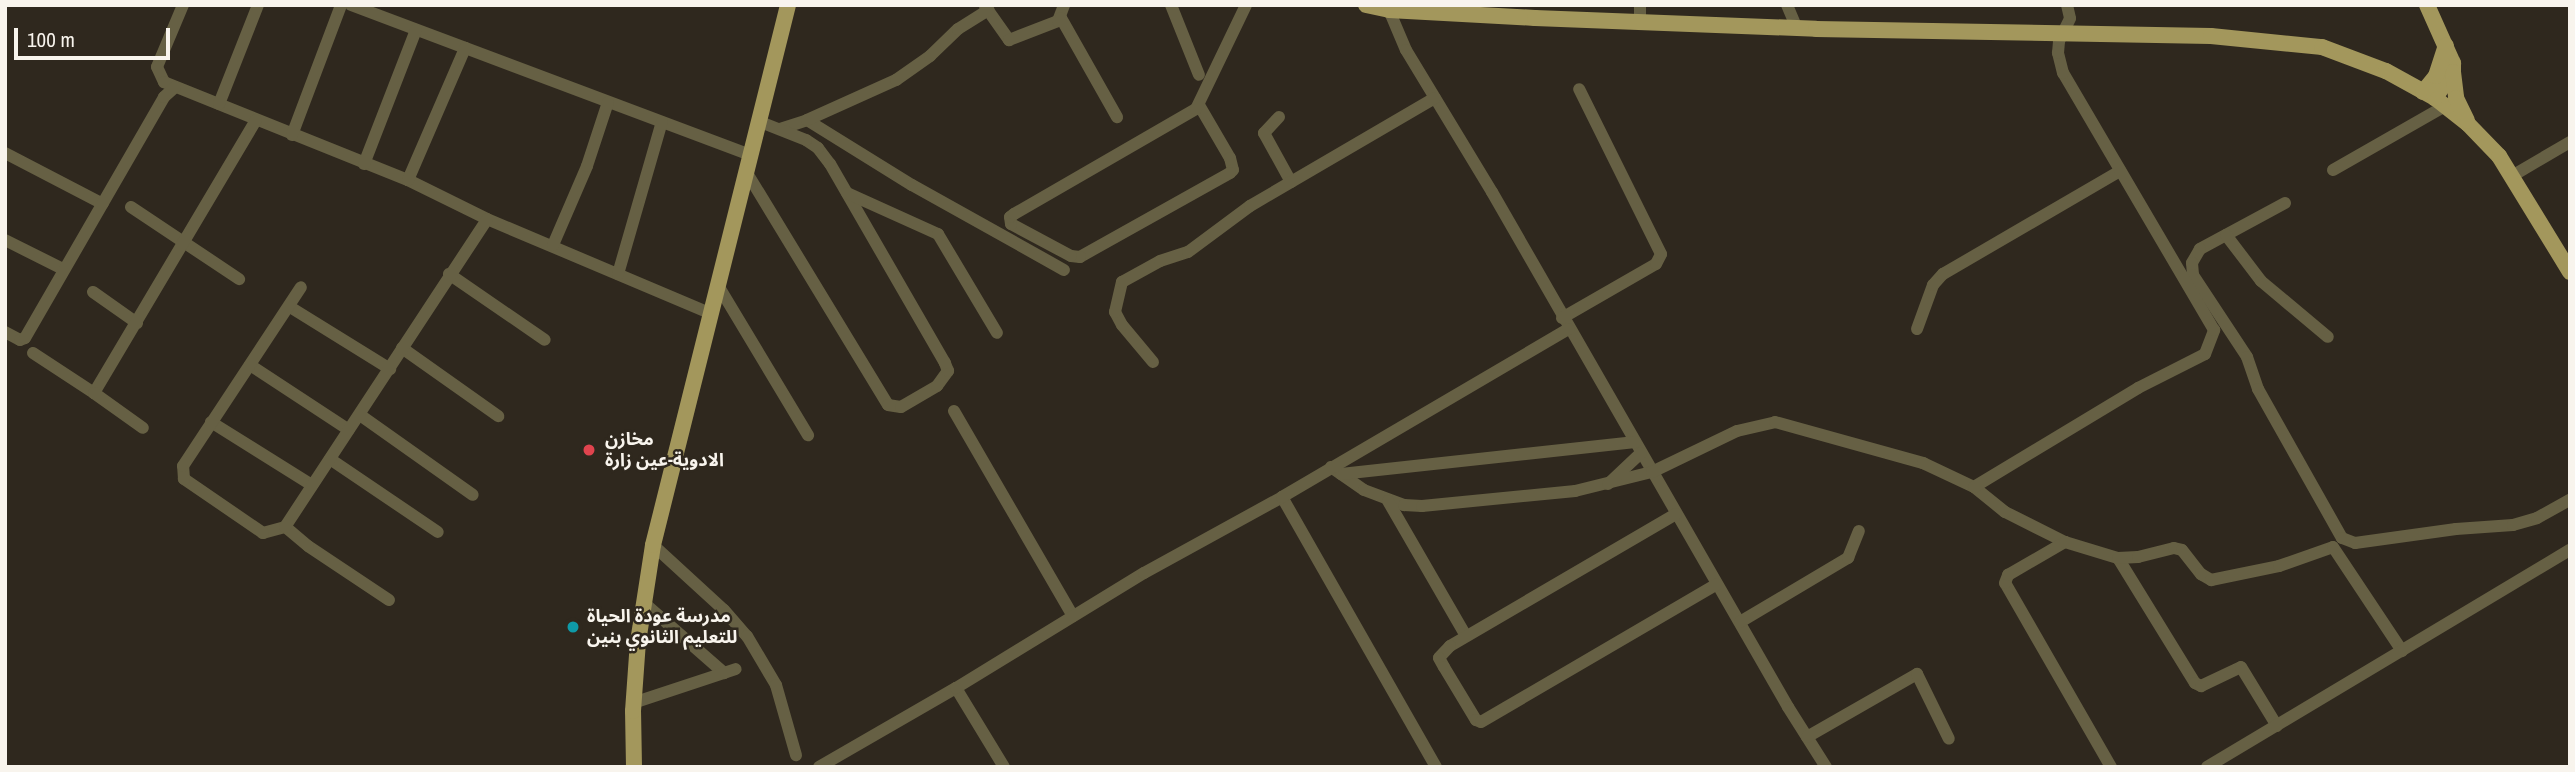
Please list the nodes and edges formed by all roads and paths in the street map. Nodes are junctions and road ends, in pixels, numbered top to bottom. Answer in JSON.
{"nodes":[{"id":1,"x":183,"y":5,"type":"edge"},
{"id":2,"x":258,"y":5,"type":"edge"},
{"id":3,"x":341,"y":5,"type":"edge"},
{"id":4,"x":351,"y":5,"type":"edge"},
{"id":5,"x":788,"y":5,"type":"edge"},
{"id":6,"x":1171,"y":5,"type":"edge"},
{"id":7,"x":1246,"y":5,"type":"edge"},
{"id":8,"x":1366,"y":5,"type":"edge"},
{"id":9,"x":1787,"y":5,"type":"edge"},
{"id":10,"x":2067,"y":5,"type":"edge"},
{"id":11,"x":2427,"y":5,"type":"edge"},
{"id":12,"x":986,"y":8,"type":"edge"},
{"id":13,"x":1389,"y":10,"type":"junction"},
{"id":14,"x":1490,"y":10,"type":"edge"},
{"id":15,"x":1063,"y":12,"type":"edge"},
{"id":16,"x":1640,"y":13,"type":"edge"},
{"id":17,"x":1797,"y":28,"type":"junction"},
{"id":18,"x":416,"y":30,"type":"junction"},
{"id":19,"x":2064,"y":33,"type":"junction"},
{"id":20,"x":2446,"y":43,"type":"junction"},
{"id":21,"x":465,"y":48,"type":"junction"},
{"id":22,"x":2452,"y":72,"type":"junction"},
{"id":23,"x":1199,"y":75,"type":"dead end"},
{"id":24,"x":175,"y":86,"type":"junction"},
{"id":25,"x":1579,"y":89,"type":"dead end"},
{"id":26,"x":1435,"y":98,"type":"junction"},
{"id":27,"x":2434,"y":99,"type":"junction"},
{"id":28,"x":608,"y":102,"type":"junction"},
{"id":29,"x":219,"y":104,"type":"junction"},
{"id":30,"x":1199,"y":106,"type":"junction"},
{"id":31,"x":1117,"y":117,"type":"dead end"},
{"id":32,"x":1279,"y":117,"type":"dead end"},
{"id":33,"x":256,"y":120,"type":"junction"},
{"id":34,"x":807,"y":120,"type":"junction"},
{"id":35,"x":758,"y":121,"type":"junction"},
{"id":36,"x":662,"y":122,"type":"junction"},
{"id":37,"x":2468,"y":124,"type":"junction"},
{"id":38,"x":780,"y":129,"type":"junction"},
{"id":39,"x":292,"y":135,"type":"junction"},
{"id":40,"x":2570,"y":142,"type":"edge"},
{"id":41,"x":5,"y":153,"type":"edge"},
{"id":42,"x":751,"y":155,"type":"junction"},
{"id":43,"x":364,"y":164,"type":"junction"},
{"id":44,"x":2333,"y":170,"type":"dead end"},
{"id":45,"x":2120,"y":171,"type":"junction"},
{"id":46,"x":747,"y":173,"type":"junction"},
{"id":47,"x":2512,"y":176,"type":"junction"},
{"id":48,"x":408,"y":180,"type":"junction"},
{"id":49,"x":1291,"y":181,"type":"junction"},
{"id":50,"x":847,"y":192,"type":"junction"},
{"id":51,"x":103,"y":204,"type":"junction"},
{"id":52,"x":2286,"y":204,"type":"dead end"},
{"id":53,"x":131,"y":207,"type":"dead end"},
{"id":54,"x":487,"y":219,"type":"junction"},
{"id":55,"x":2226,"y":235,"type":"junction"},
{"id":56,"x":5,"y":240,"type":"edge"},
{"id":57,"x":185,"y":242,"type":"junction"},
{"id":58,"x":553,"y":245,"type":"junction"},
{"id":59,"x":63,"y":269,"type":"junction"},
{"id":60,"x":2569,"y":269,"type":"edge"},
{"id":61,"x":1064,"y":270,"type":"dead end"},
{"id":62,"x":449,"y":274,"type":"junction"},
{"id":63,"x":618,"y":274,"type":"junction"},
{"id":64,"x":239,"y":279,"type":"dead end"},
{"id":65,"x":301,"y":287,"type":"dead end"},
{"id":66,"x":719,"y":287,"type":"junction"},
{"id":67,"x":93,"y":292,"type":"dead end"},
{"id":68,"x":290,"y":307,"type":"junction"},
{"id":69,"x":712,"y":314,"type":"junction"},
{"id":70,"x":137,"y":323,"type":"junction"},
{"id":71,"x":1565,"y":324,"type":"junction"},
{"id":72,"x":1916,"y":329,"type":"dead end"},
{"id":73,"x":5,"y":332,"type":"edge"},
{"id":74,"x":997,"y":333,"type":"dead end"},
{"id":75,"x":2328,"y":337,"type":"dead end"},
{"id":76,"x":545,"y":340,"type":"dead end"},
{"id":77,"x":402,"y":348,"type":"junction"},
{"id":78,"x":33,"y":353,"type":"dead end"},
{"id":79,"x":1153,"y":362,"type":"dead end"},
{"id":80,"x":250,"y":365,"type":"junction"},
{"id":81,"x":390,"y":369,"type":"junction"},
{"id":82,"x":94,"y":393,"type":"junction"},
{"id":83,"x":954,"y":411,"type":"dead end"},
{"id":84,"x":359,"y":415,"type":"junction"},
{"id":85,"x":498,"y":416,"type":"dead end"},
{"id":86,"x":211,"y":422,"type":"junction"},
{"id":87,"x":143,"y":428,"type":"dead end"},
{"id":88,"x":349,"y":430,"type":"junction"},
{"id":89,"x":808,"y":435,"type":"dead end"},
{"id":90,"x":1638,"y":447,"type":"junction"},
{"id":91,"x":330,"y":459,"type":"junction"},
{"id":92,"x":1336,"y":470,"type":"junction"},
{"id":93,"x":1652,"y":472,"type":"junction"},
{"id":94,"x":312,"y":485,"type":"junction"},
{"id":95,"x":1608,"y":485,"type":"junction"},
{"id":96,"x":1974,"y":487,"type":"junction"},
{"id":97,"x":474,"y":495,"type":"dead end"},
{"id":98,"x":1282,"y":497,"type":"junction"},
{"id":99,"x":2570,"y":500,"type":"edge"},
{"id":100,"x":1388,"y":501,"type":"junction"},
{"id":101,"x":1676,"y":513,"type":"junction"},
{"id":102,"x":285,"y":527,"type":"junction"},
{"id":103,"x":1859,"y":531,"type":"dead end"},
{"id":104,"x":438,"y":532,"type":"dead end"},
{"id":105,"x":2064,"y":541,"type":"junction"},
{"id":106,"x":653,"y":545,"type":"junction"},
{"id":107,"x":2570,"y":550,"type":"edge"},
{"id":108,"x":2118,"y":558,"type":"junction"},
{"id":109,"x":1717,"y":584,"type":"junction"},
{"id":110,"x":389,"y":600,"type":"dead end"},
{"id":111,"x":643,"y":602,"type":"junction"},
{"id":112,"x":1073,"y":616,"type":"junction"},
{"id":113,"x":1740,"y":622,"type":"junction"},
{"id":114,"x":1466,"y":636,"type":"junction"},
{"id":115,"x":2402,"y":651,"type":"junction"},
{"id":116,"x":956,"y":688,"type":"junction"},
{"id":117,"x":633,"y":704,"type":"junction"},
{"id":118,"x":2277,"y":726,"type":"junction"},
{"id":119,"x":1807,"y":737,"type":"junction"},
{"id":120,"x":1949,"y":738,"type":"dead end"},
{"id":121,"x":796,"y":755,"type":"dead end"},
{"id":122,"x":840,"y":761,"type":"edge"},
{"id":123,"x":2226,"y":762,"type":"edge"},
{"id":124,"x":634,"y":767,"type":"edge"},
{"id":125,"x":819,"y":767,"type":"edge"},
{"id":126,"x":1004,"y":767,"type":"edge"},
{"id":127,"x":1436,"y":767,"type":"edge"},
{"id":128,"x":1826,"y":767,"type":"edge"},
{"id":129,"x":2110,"y":767,"type":"edge"},
{"id":130,"x":2207,"y":767,"type":"edge"}],
"edges":[{"from":1,"to":24,"type":"street"},
{"from":2,"to":29,"type":"street"},
{"from":3,"to":39,"type":"street"},
{"from":4,"to":18,"type":"street"},
{"from":5,"to":35,"type":"main road"},
{"from":6,"to":23,"type":"street"},
{"from":7,"to":30,"type":"street"},
{"from":8,"to":13,"type":"main road"},
{"from":9,"to":17,"type":"street"},
{"from":10,"to":19,"type":"street"},
{"from":11,"to":20,"type":"main road"},
{"from":12,"to":15,"type":"street"},
{"from":12,"to":34,"type":"street"},
{"from":13,"to":14,"type":"main road"},
{"from":13,"to":26,"type":"street"},
{"from":14,"to":16,"type":"main road"},
{"from":15,"to":31,"type":"street"},
{"from":16,"to":17,"type":"main road"},
{"from":17,"to":19,"type":"main road"},
{"from":18,"to":21,"type":"street"},
{"from":18,"to":43,"type":"street"},
{"from":19,"to":27,"type":"main road"},
{"from":19,"to":45,"type":"street"},
{"from":20,"to":22,"type":"main road"},
{"from":20,"to":27,"type":"main road"},
{"from":21,"to":28,"type":"street"},
{"from":21,"to":48,"type":"street"},
{"from":22,"to":27,"type":"main road"},
{"from":22,"to":37,"type":"main road"},
{"from":24,"to":29,"type":"street"},
{"from":24,"to":51,"type":"street"},
{"from":25,"to":71,"type":"street"},
{"from":26,"to":49,"type":"street"},
{"from":26,"to":71,"type":"street"},
{"from":27,"to":37,"type":"main road"},
{"from":27,"to":44,"type":"street"},
{"from":28,"to":36,"type":"street"},
{"from":28,"to":58,"type":"street"},
{"from":29,"to":33,"type":"street"},
{"from":30,"to":30,"type":"street"},
{"from":32,"to":49,"type":"street"},
{"from":33,"to":39,"type":"street"},
{"from":33,"to":57,"type":"street"},
{"from":34,"to":38,"type":"street"},
{"from":34,"to":61,"type":"street"},
{"from":35,"to":38,"type":"street"},
{"from":35,"to":42,"type":"main road"},
{"from":36,"to":42,"type":"street"},
{"from":36,"to":63,"type":"street"},
{"from":37,"to":47,"type":"main road"},
{"from":38,"to":50,"type":"street"},
{"from":39,"to":43,"type":"street"},
{"from":40,"to":47,"type":"street"},
{"from":41,"to":51,"type":"street"},
{"from":42,"to":46,"type":"main road"},
{"from":43,"to":48,"type":"street"},
{"from":45,"to":72,"type":"street"},
{"from":45,"to":96,"type":"street"},
{"from":46,"to":50,"type":"street"},
{"from":46,"to":66,"type":"main road"},
{"from":47,"to":60,"type":"main road"},
{"from":48,"to":54,"type":"street"},
{"from":49,"to":79,"type":"street"},
{"from":50,"to":74,"type":"street"},
{"from":51,"to":59,"type":"street"},
{"from":52,"to":55,"type":"street"},
{"from":53,"to":57,"type":"street"},
{"from":54,"to":58,"type":"street"},
{"from":54,"to":62,"type":"street"},
{"from":55,"to":75,"type":"street"},
{"from":55,"to":99,"type":"street"},
{"from":56,"to":59,"type":"street"},
{"from":57,"to":64,"type":"street"},
{"from":57,"to":70,"type":"street"},
{"from":58,"to":63,"type":"street"},
{"from":59,"to":73,"type":"street"},
{"from":62,"to":76,"type":"street"},
{"from":62,"to":77,"type":"street"},
{"from":63,"to":69,"type":"street"},
{"from":65,"to":68,"type":"street"},
{"from":66,"to":69,"type":"main road"},
{"from":66,"to":89,"type":"street"},
{"from":67,"to":70,"type":"street"},
{"from":68,"to":80,"type":"street"},
{"from":68,"to":81,"type":"street"},
{"from":69,"to":106,"type":"main road"},
{"from":70,"to":82,"type":"street"},
{"from":71,"to":90,"type":"street"},
{"from":71,"to":92,"type":"street"},
{"from":77,"to":81,"type":"street"},
{"from":77,"to":85,"type":"street"},
{"from":78,"to":82,"type":"street"},
{"from":80,"to":86,"type":"street"},
{"from":80,"to":88,"type":"street"},
{"from":81,"to":84,"type":"street"},
{"from":82,"to":87,"type":"street"},
{"from":83,"to":112,"type":"street"},
{"from":84,"to":88,"type":"street"},
{"from":84,"to":97,"type":"street"},
{"from":86,"to":94,"type":"street"},
{"from":86,"to":102,"type":"street"},
{"from":88,"to":91,"type":"street"},
{"from":90,"to":92,"type":"street"},
{"from":90,"to":93,"type":"street"},
{"from":90,"to":95,"type":"street"},
{"from":91,"to":94,"type":"street"},
{"from":91,"to":104,"type":"street"},
{"from":92,"to":98,"type":"street"},
{"from":92,"to":100,"type":"street"},
{"from":93,"to":95,"type":"street"},
{"from":93,"to":96,"type":"street"},
{"from":93,"to":101,"type":"street"},
{"from":94,"to":102,"type":"street"},
{"from":95,"to":100,"type":"street"},
{"from":96,"to":105,"type":"street"},
{"from":98,"to":112,"type":"street"},
{"from":98,"to":127,"type":"street"},
{"from":100,"to":114,"type":"street"},
{"from":101,"to":109,"type":"street"},
{"from":101,"to":114,"type":"street"},
{"from":102,"to":110,"type":"street"},
{"from":103,"to":113,"type":"street"},
{"from":105,"to":108,"type":"street"},
{"from":105,"to":129,"type":"street"},
{"from":106,"to":111,"type":"main road"},
{"from":106,"to":121,"type":"street"},
{"from":107,"to":115,"type":"street"},
{"from":108,"to":115,"type":"street"},
{"from":108,"to":118,"type":"street"},
{"from":109,"to":113,"type":"street"},
{"from":109,"to":114,"type":"street"},
{"from":111,"to":117,"type":"main road"},
{"from":111,"to":117,"type":"street"},
{"from":112,"to":116,"type":"street"},
{"from":113,"to":119,"type":"street"},
{"from":115,"to":118,"type":"street"},
{"from":116,"to":122,"type":"street"},
{"from":116,"to":126,"type":"street"},
{"from":117,"to":124,"type":"main road"},
{"from":118,"to":123,"type":"street"},
{"from":119,"to":120,"type":"street"},
{"from":119,"to":128,"type":"street"},
{"from":122,"to":125,"type":"street"},
{"from":123,"to":130,"type":"street"}]}
